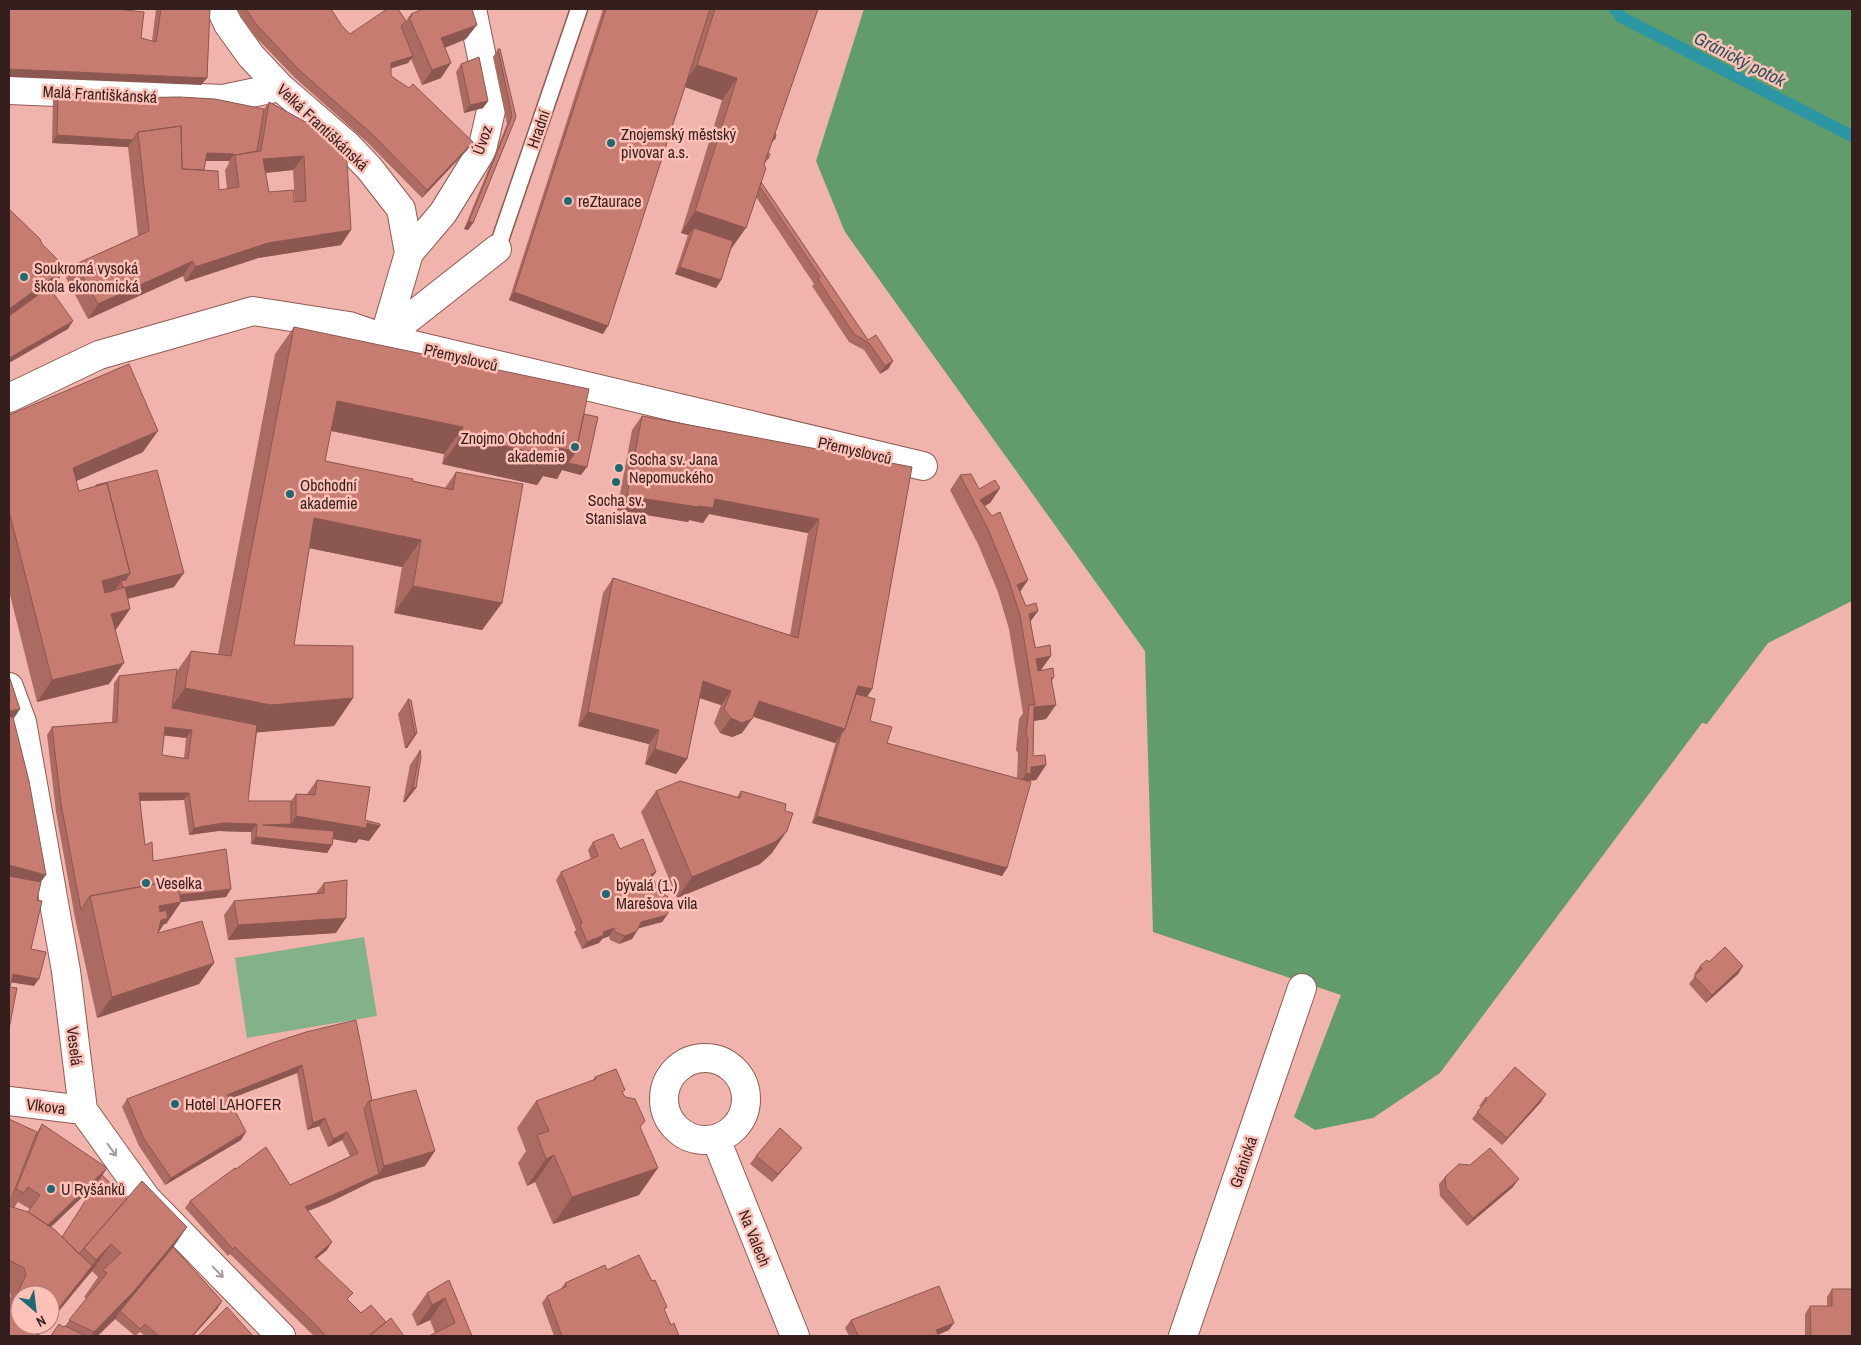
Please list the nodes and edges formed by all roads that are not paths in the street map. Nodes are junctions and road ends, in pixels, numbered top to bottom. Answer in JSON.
{"nodes":[{"id":1,"x":221,"y":9,"type":"edge"},
{"id":2,"x":472,"y":9,"type":"edge"},
{"id":3,"x":579,"y":9,"type":"edge"},
{"id":4,"x":280,"y":87,"type":"junction"},
{"id":5,"x":9,"y":90,"type":"edge"},
{"id":6,"x":497,"y":249,"type":"joint"},
{"id":7,"x":410,"y":253,"type":"junction"},
{"id":8,"x":384,"y":338,"type":"junction"},
{"id":9,"x":9,"y":398,"type":"edge"},
{"id":10,"x":923,"y":466,"type":"dead end"},
{"id":11,"x":9,"y":687,"type":"edge"},
{"id":12,"x":1302,"y":988,"type":"dead end"},
{"id":13,"x":9,"y":1101,"type":"edge"},
{"id":14,"x":83,"y":1110,"type":"junction"},
{"id":15,"x":716,"y":1139,"type":"dead end"},
{"id":16,"x":281,"y":1336,"type":"edge"},
{"id":17,"x":795,"y":1336,"type":"edge"},
{"id":18,"x":1184,"y":1336,"type":"edge"}],
"edges":[{"from":1,"to":4,"type":"street","name":"Velká Františkánská"},
{"from":2,"to":7,"type":"street","name":"Úvoz"},
{"from":3,"to":6,"type":"lane","name":"Hradní"},
{"from":4,"to":5,"type":"street","name":"Malá Františkánská"},
{"from":4,"to":7,"type":"street","name":"Velká Františkánská"},
{"from":6,"to":8,"type":"street"},
{"from":7,"to":8,"type":"street","name":"Velká Františkánská"},
{"from":8,"to":9,"type":"street","name":"Přemyslovců"},
{"from":8,"to":10,"type":"street","name":"Přemyslovců"},
{"from":11,"to":14,"type":"street","name":"Veselá"},
{"from":12,"to":18,"type":"street","name":"Gránická"},
{"from":13,"to":14,"type":"street","name":"Vlkova"},
{"from":14,"to":16,"type":"street","name":"Veselá","one_way":true},
{"from":15,"to":17,"type":"street","name":"Na Valech"}]}
